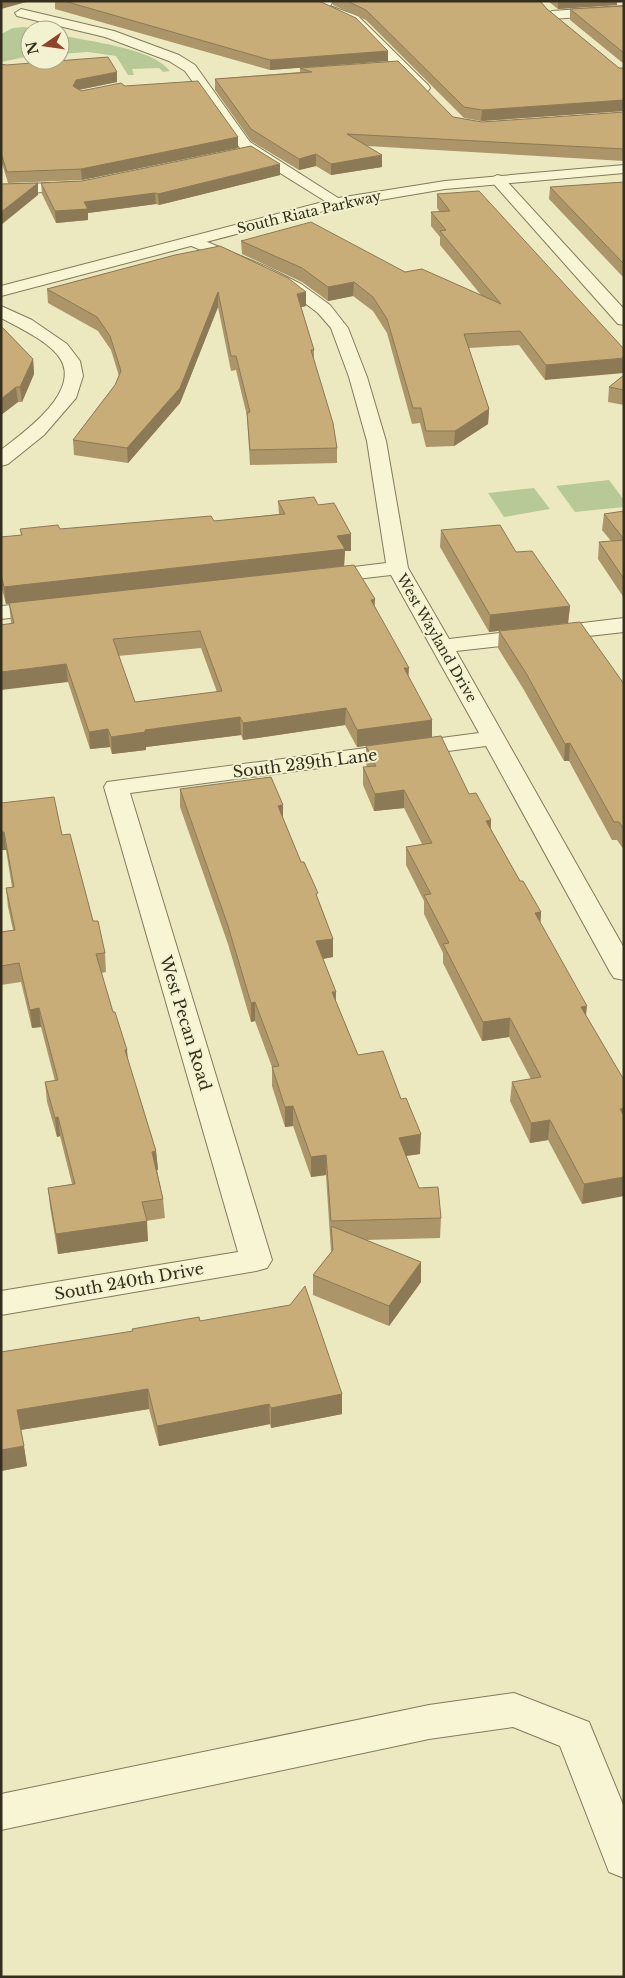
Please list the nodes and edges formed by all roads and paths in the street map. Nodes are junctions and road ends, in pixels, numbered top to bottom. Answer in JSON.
{"nodes":[{"id":1,"x":325,"y":4,"type":"edge"},
{"id":2,"x":48,"y":6,"type":"dead end"},
{"id":3,"x":624,"y":10,"type":"edge"},
{"id":4,"x":624,"y":15,"type":"edge"},
{"id":5,"x":401,"y":66,"type":"junction"},
{"id":6,"x":382,"y":67,"type":"edge"},
{"id":7,"x":218,"y":79,"type":"edge"},
{"id":8,"x":199,"y":81,"type":"junction"},
{"id":9,"x":180,"y":82,"type":"edge"},
{"id":10,"x":434,"y":100,"type":"edge"},
{"id":11,"x":252,"y":151,"type":"junction"},
{"id":12,"x":233,"y":155,"type":"edge"},
{"id":13,"x":624,"y":169,"type":"edge"},
{"id":14,"x":497,"y":179,"type":"junction"},
{"id":15,"x":91,"y":185,"type":"edge"},
{"id":16,"x":1,"y":190,"type":"edge"},
{"id":17,"x":338,"y":203,"type":"junction"},
{"id":18,"x":193,"y":241,"type":"junction"},
{"id":19,"x":1,"y":291,"type":"edge"},
{"id":20,"x":1,"y":311,"type":"edge"},
{"id":21,"x":624,"y":320,"type":"edge"},
{"id":22,"x":1,"y":460,"type":"edge"},
{"id":23,"x":398,"y":568,"type":"junction"},
{"id":24,"x":298,"y":580,"type":"edge"},
{"id":25,"x":71,"y":605,"type":"edge"},
{"id":26,"x":1,"y":613,"type":"edge"},
{"id":27,"x":624,"y":625,"type":"edge"},
{"id":28,"x":442,"y":646,"type":"junction"},
{"id":29,"x":494,"y":738,"type":"junction"},
{"id":30,"x":116,"y":787,"type":"joint"},
{"id":31,"x":624,"y":972,"type":"edge"},
{"id":32,"x":256,"y":1260,"type":"joint"},
{"id":33,"x":1,"y":1303,"type":"edge"},
{"id":34,"x":1,"y":1812,"type":"edge"},
{"id":35,"x":624,"y":1859,"type":"edge"}],
"edges":[{"from":1,"to":5,"type":"street"},
{"from":2,"to":8,"type":"street"},
{"from":3,"to":4,"type":"street"},
{"from":5,"to":6,"type":"street"},
{"from":5,"to":10,"type":"street"},
{"from":7,"to":8,"type":"street"},
{"from":8,"to":9,"type":"street"},
{"from":8,"to":11,"type":"street"},
{"from":11,"to":12,"type":"street"},
{"from":11,"to":17,"type":"street"},
{"from":13,"to":14,"type":"street","name":"South Riata Parkway"},
{"from":14,"to":17,"type":"street","name":"South Riata Parkway"},
{"from":14,"to":21,"type":"street"},
{"from":15,"to":16,"type":"street"},
{"from":17,"to":18,"type":"street","name":"South Riata Parkway"},
{"from":18,"to":19,"type":"street","name":"South Riata Parkway"},
{"from":18,"to":23,"type":"street","name":"West Wayland Drive"},
{"from":20,"to":22,"type":"street"},
{"from":23,"to":24,"type":"street"},
{"from":23,"to":28,"type":"street","name":"West Wayland Drive"},
{"from":25,"to":26,"type":"street"},
{"from":27,"to":28,"type":"street"},
{"from":28,"to":29,"type":"street","name":"West Wayland Drive"},
{"from":29,"to":30,"type":"street","name":"South 239th Lane"},
{"from":29,"to":31,"type":"street","name":"West Wayland Drive"},
{"from":30,"to":32,"type":"street","name":"West Pecan Road"},
{"from":32,"to":33,"type":"street","name":"South 240th Drive"},
{"from":34,"to":35,"type":"street"}]}
